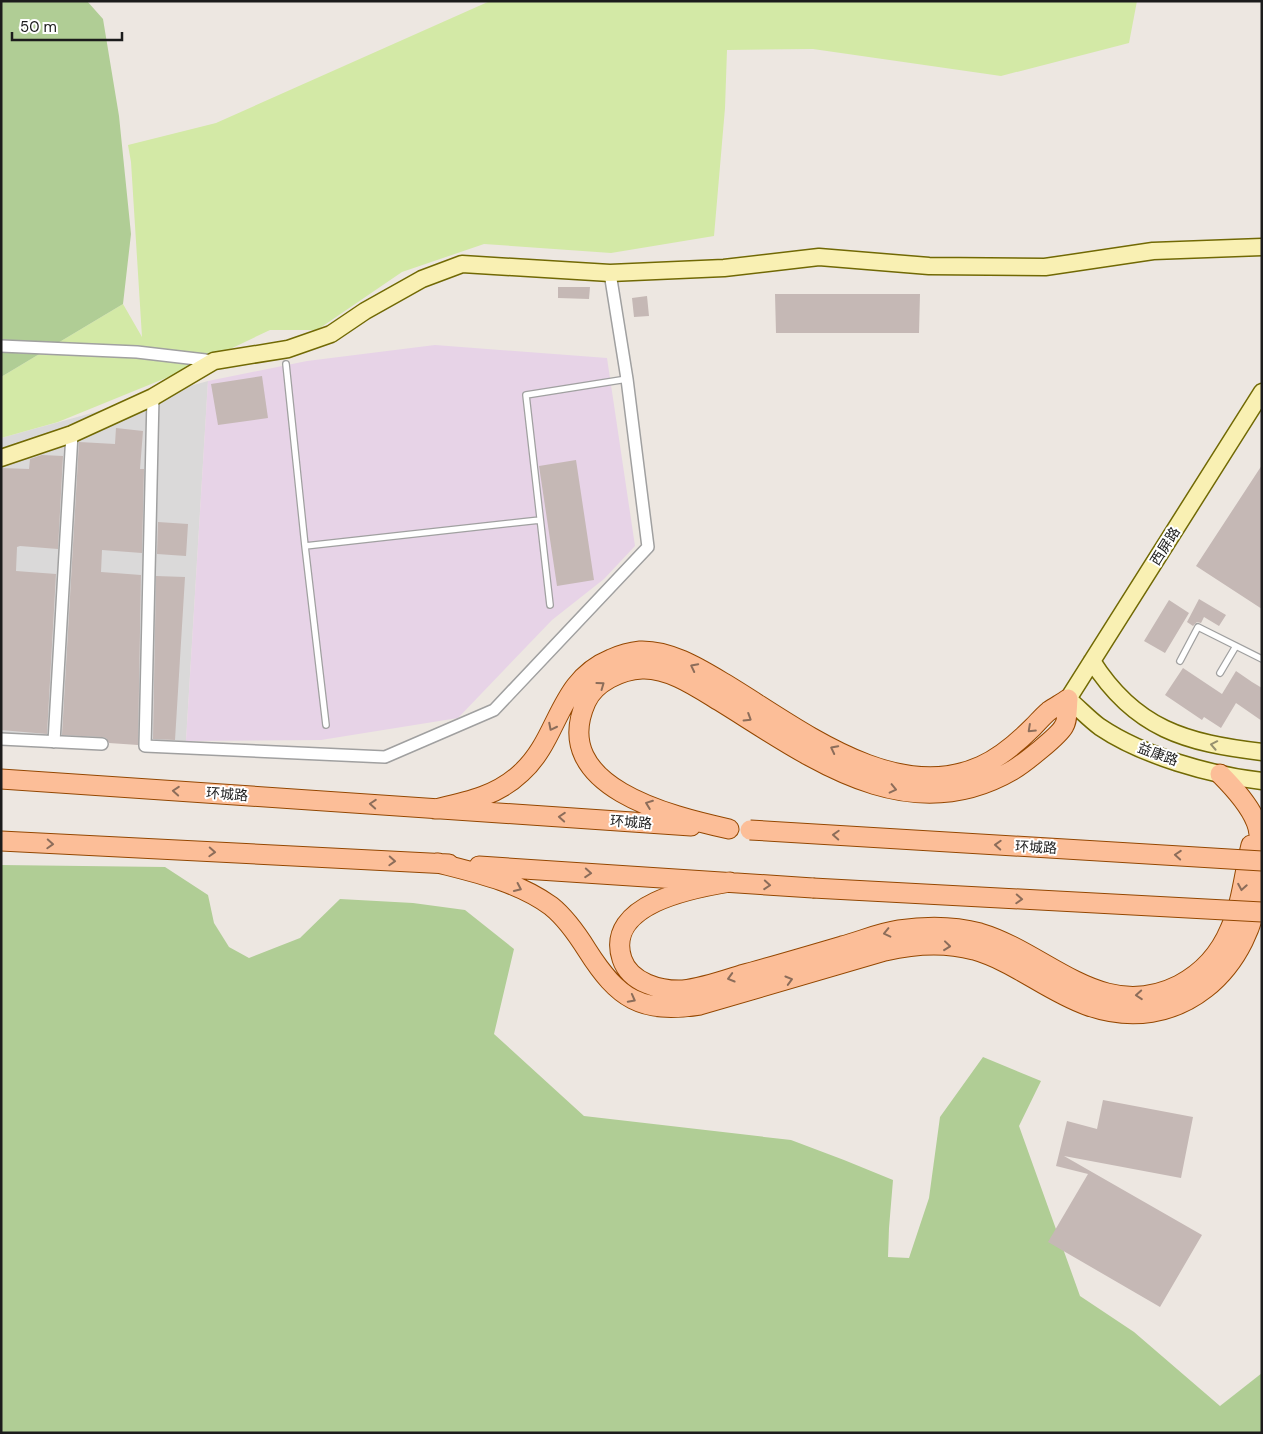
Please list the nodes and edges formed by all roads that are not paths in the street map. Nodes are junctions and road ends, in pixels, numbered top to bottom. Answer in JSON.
{"nodes":[{"id":1,"x":1262,"y":247,"type":"edge"},
{"id":2,"x":610,"y":273,"type":"junction"},
{"id":3,"x":1,"y":346,"type":"edge"},
{"id":4,"x":214,"y":361,"type":"junction"},
{"id":5,"x":286,"y":364,"type":"dead end"},
{"id":6,"x":627,"y":379,"type":"junction"},
{"id":7,"x":1262,"y":392,"type":"edge"},
{"id":8,"x":153,"y":397,"type":"junction"},
{"id":9,"x":72,"y":434,"type":"junction"},
{"id":10,"x":1,"y":458,"type":"edge"},
{"id":11,"x":540,"y":520,"type":"junction"},
{"id":12,"x":305,"y":546,"type":"junction"},
{"id":13,"x":550,"y":605,"type":"dead end"},
{"id":14,"x":1236,"y":646,"type":"junction"},
{"id":15,"x":1262,"y":659,"type":"edge"},
{"id":16,"x":1092,"y":661,"type":"junction"},
{"id":17,"x":1180,"y":662,"type":"dead end"},
{"id":18,"x":1220,"y":673,"type":"dead end"},
{"id":19,"x":1068,"y":699,"type":"junction"},
{"id":20,"x":326,"y":725,"type":"dead end"},
{"id":21,"x":1,"y":739,"type":"edge"},
{"id":22,"x":54,"y":742,"type":"junction"},
{"id":23,"x":102,"y":744,"type":"dead end"},
{"id":24,"x":1262,"y":752,"type":"edge"},
{"id":25,"x":1220,"y":774,"type":"junction"},
{"id":26,"x":1,"y":779,"type":"edge"},
{"id":27,"x":1262,"y":781,"type":"edge"},
{"id":28,"x":428,"y":808,"type":"junction"},
{"id":29,"x":1259,"y":821,"type":"edge"},
{"id":30,"x":729,"y":829,"type":"junction"},
{"id":31,"x":1,"y":841,"type":"edge"},
{"id":32,"x":1262,"y":861,"type":"edge"},
{"id":33,"x":438,"y":863,"type":"junction"},
{"id":34,"x":730,"y":882,"type":"junction"},
{"id":35,"x":1262,"y":912,"type":"edge"}],
"edges":[{"from":1,"to":2,"type":"street"},
{"from":2,"to":4,"type":"street"},
{"from":2,"to":6,"type":"street"},
{"from":3,"to":4,"type":"street"},
{"from":4,"to":8,"type":"street"},
{"from":5,"to":12,"type":"lane"},
{"from":6,"to":8,"type":"street"},
{"from":6,"to":11,"type":"lane"},
{"from":7,"to":16,"type":"street","name":"西屏路"},
{"from":8,"to":9,"type":"street"},
{"from":9,"to":10,"type":"street"},
{"from":9,"to":22,"type":"street"},
{"from":11,"to":12,"type":"lane"},
{"from":11,"to":13,"type":"lane"},
{"from":12,"to":20,"type":"lane"},
{"from":14,"to":15,"type":"lane"},
{"from":14,"to":17,"type":"lane"},
{"from":14,"to":18,"type":"lane"},
{"from":16,"to":19,"type":"street","name":"西屏路"},
{"from":24,"to":16,"type":"street","name":"益康路","one_way":true},
{"from":19,"to":25,"type":"street","name":"益康路"},
{"from":19,"to":28,"type":"main road","one_way":true},
{"from":30,"to":19,"type":"main road","one_way":true},
{"from":21,"to":22,"type":"street"},
{"from":22,"to":23,"type":"street"},
{"from":25,"to":27,"type":"street","name":"益康路"},
{"from":25,"to":29,"type":"main road"},
{"from":28,"to":26,"type":"main road","name":"环城路","one_way":true},
{"from":30,"to":28,"type":"main road","name":"环城路","one_way":true},
{"from":33,"to":29,"type":"main road","one_way":true},
{"from":29,"to":34,"type":"main road","one_way":true},
{"from":32,"to":30,"type":"main road","name":"环城路","one_way":true,"bridge":true},
{"from":31,"to":33,"type":"main road","one_way":true},
{"from":33,"to":34,"type":"main road","one_way":true},
{"from":34,"to":35,"type":"main road","one_way":true,"bridge":true}]}
